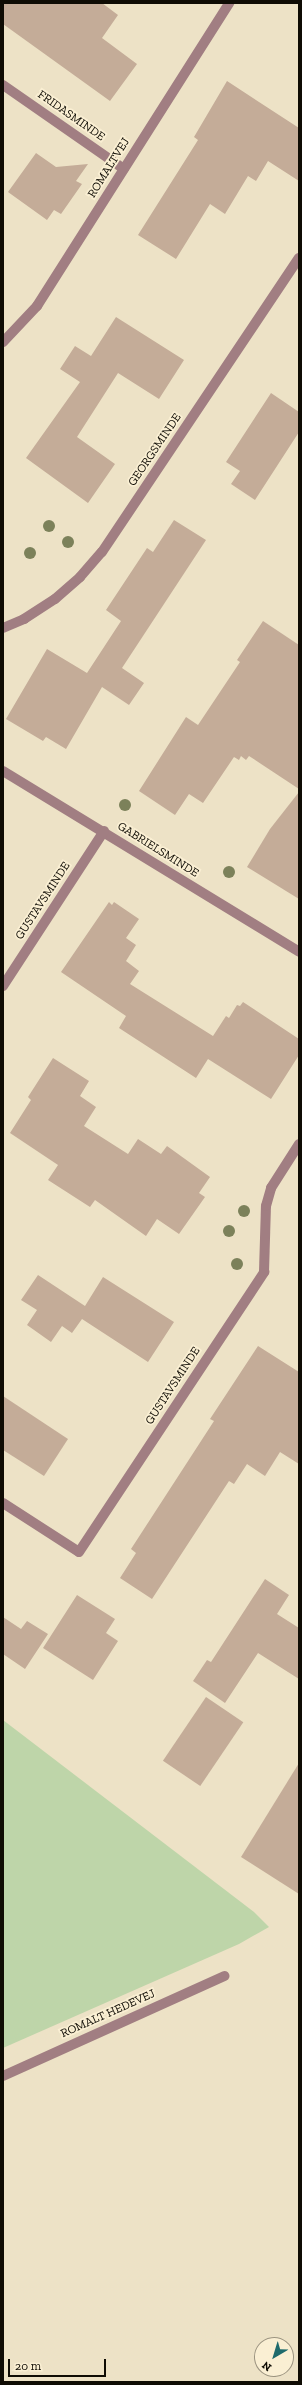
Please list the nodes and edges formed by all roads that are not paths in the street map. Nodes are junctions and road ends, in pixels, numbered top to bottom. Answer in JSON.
{"nodes":[{"id":1,"x":229,"y":3,"type":"edge"},
{"id":2,"x":3,"y":85,"type":"edge"},
{"id":3,"x":124,"y":169,"type":"junction"},
{"id":4,"x":299,"y":258,"type":"edge"},
{"id":5,"x":3,"y":342,"type":"edge"},
{"id":6,"x":3,"y":628,"type":"edge"},
{"id":7,"x":3,"y":771,"type":"edge"},
{"id":8,"x":104,"y":831,"type":"junction"},
{"id":9,"x":299,"y":952,"type":"edge"},
{"id":10,"x":3,"y":986,"type":"edge"},
{"id":11,"x":299,"y":1144,"type":"edge"},
{"id":12,"x":3,"y":1502,"type":"edge"},
{"id":13,"x":224,"y":1976,"type":"dead end"},
{"id":14,"x":3,"y":2076,"type":"edge"}],
"edges":[{"from":1,"to":3,"type":"street","name":"ROMALTVEJ"},
{"from":2,"to":3,"type":"street","name":"FRIDASMINDE"},
{"from":3,"to":5,"type":"street","name":"ROMALTVEJ"},
{"from":4,"to":6,"type":"street","name":"GEORGSMINDE"},
{"from":7,"to":8,"type":"street","name":"GABRIELSMINDE"},
{"from":8,"to":9,"type":"street","name":"GABRIELSMINDE"},
{"from":8,"to":10,"type":"street","name":"GUSTAVSMINDE"},
{"from":11,"to":12,"type":"street","name":"GUSTAVSMINDE"},
{"from":13,"to":14,"type":"street","name":"ROMALT HEDEVEJ"}]}
